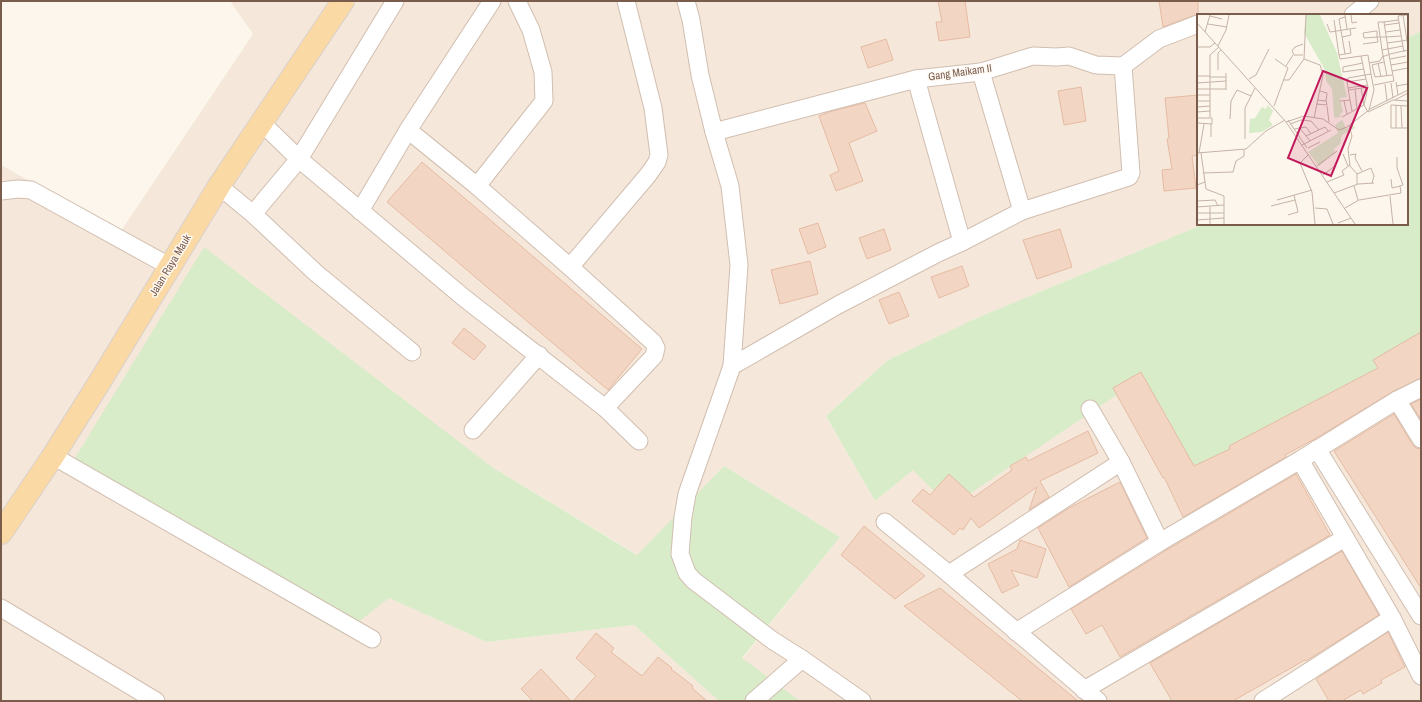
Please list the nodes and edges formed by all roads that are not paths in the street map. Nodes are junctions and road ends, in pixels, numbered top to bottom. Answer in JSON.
{"nodes":[{"id":1,"x":343,"y":1,"type":"edge"},
{"id":2,"x":395,"y":1,"type":"edge"},
{"id":3,"x":492,"y":1,"type":"edge"},
{"id":4,"x":517,"y":1,"type":"edge"},
{"id":5,"x":626,"y":1,"type":"edge"},
{"id":6,"x":686,"y":1,"type":"edge"},
{"id":7,"x":1370,"y":1,"type":"edge"},
{"id":8,"x":1354,"y":14,"type":"edge"},
{"id":9,"x":1197,"y":24,"type":"edge"},
{"id":10,"x":1123,"y":66,"type":"junction"},
{"id":11,"x":981,"y":72,"type":"junction"},
{"id":12,"x":916,"y":78,"type":"junction"},
{"id":13,"x":261,"y":122,"type":"junction"},
{"id":14,"x":408,"y":130,"type":"junction"},
{"id":15,"x":714,"y":132,"type":"junction"},
{"id":16,"x":299,"y":159,"type":"junction"},
{"id":17,"x":219,"y":186,"type":"junction"},
{"id":18,"x":477,"y":186,"type":"junction"},
{"id":19,"x":1,"y":191,"type":"edge"},
{"id":20,"x":360,"y":210,"type":"junction"},
{"id":21,"x":1022,"y":211,"type":"junction"},
{"id":22,"x":253,"y":214,"type":"junction"},
{"id":23,"x":962,"y":242,"type":"junction"},
{"id":24,"x":169,"y":266,"type":"junction"},
{"id":25,"x":570,"y":267,"type":"junction"},
{"id":26,"x":412,"y":352,"type":"dead end"},
{"id":27,"x":539,"y":355,"type":"junction"},
{"id":28,"x":732,"y":366,"type":"junction"},
{"id":29,"x":1421,"y":388,"type":"edge"},
{"id":30,"x":1397,"y":400,"type":"junction"},
{"id":31,"x":606,"y":408,"type":"junction"},
{"id":32,"x":1090,"y":409,"type":"dead end"},
{"id":33,"x":473,"y":430,"type":"dead end"},
{"id":34,"x":1421,"y":438,"type":"edge"},
{"id":35,"x":639,"y":441,"type":"dead end"},
{"id":36,"x":1317,"y":449,"type":"junction"},
{"id":37,"x":53,"y":456,"type":"junction"},
{"id":38,"x":1300,"y":460,"type":"junction"},
{"id":39,"x":1121,"y":462,"type":"junction"},
{"id":40,"x":885,"y":522,"type":"dead end"},
{"id":41,"x":1,"y":533,"type":"edge"},
{"id":42,"x":1346,"y":538,"type":"junction"},
{"id":43,"x":1160,"y":542,"type":"junction"},
{"id":44,"x":949,"y":574,"type":"junction"},
{"id":45,"x":1,"y":608,"type":"edge"},
{"id":46,"x":1421,"y":616,"type":"edge"},
{"id":47,"x":1392,"y":618,"type":"junction"},
{"id":48,"x":1016,"y":632,"type":"junction"},
{"id":49,"x":372,"y":639,"type":"dead end"},
{"id":50,"x":802,"y":659,"type":"junction"},
{"id":51,"x":1421,"y":676,"type":"edge"},
{"id":52,"x":1084,"y":690,"type":"junction"},
{"id":53,"x":156,"y":701,"type":"edge"},
{"id":54,"x":754,"y":701,"type":"edge"},
{"id":55,"x":862,"y":701,"type":"edge"},
{"id":56,"x":1098,"y":701,"type":"edge"},
{"id":57,"x":1263,"y":701,"type":"edge"}],
"edges":[{"from":1,"to":13,"type":"main road","name":"Jalan Raya Mauk"},
{"from":2,"to":16,"type":"street"},
{"from":3,"to":14,"type":"street"},
{"from":4,"to":18,"type":"street"},
{"from":5,"to":25,"type":"street"},
{"from":6,"to":15,"type":"street"},
{"from":7,"to":8,"type":"street"},
{"from":9,"to":10,"type":"street"},
{"from":10,"to":11,"type":"street","name":"Gang Maikam II"},
{"from":10,"to":21,"type":"street"},
{"from":11,"to":12,"type":"street","name":"Gang Maikam II"},
{"from":11,"to":21,"type":"street"},
{"from":12,"to":15,"type":"street","name":"Gang Maikam II"},
{"from":12,"to":23,"type":"street"},
{"from":13,"to":16,"type":"street"},
{"from":13,"to":17,"type":"main road","name":"Jalan Raya Mauk"},
{"from":14,"to":18,"type":"street"},
{"from":14,"to":20,"type":"street"},
{"from":15,"to":28,"type":"street"},
{"from":16,"to":20,"type":"street"},
{"from":16,"to":22,"type":"street"},
{"from":17,"to":22,"type":"street"},
{"from":17,"to":24,"type":"main road","name":"Jalan Raya Mauk"},
{"from":18,"to":25,"type":"street"},
{"from":19,"to":24,"type":"street"},
{"from":20,"to":27,"type":"street"},
{"from":21,"to":23,"type":"street"},
{"from":22,"to":26,"type":"street"},
{"from":23,"to":28,"type":"street"},
{"from":24,"to":37,"type":"main road","name":"Jalan Raya Mauk"},
{"from":25,"to":31,"type":"street"},
{"from":27,"to":31,"type":"street"},
{"from":27,"to":33,"type":"street"},
{"from":28,"to":50,"type":"street"},
{"from":29,"to":30,"type":"street"},
{"from":30,"to":34,"type":"street"},
{"from":30,"to":36,"type":"street"},
{"from":31,"to":35,"type":"street"},
{"from":32,"to":39,"type":"street"},
{"from":36,"to":38,"type":"street"},
{"from":36,"to":46,"type":"street"},
{"from":37,"to":41,"type":"main road","name":"Jalan Raya Mauk"},
{"from":37,"to":49,"type":"street"},
{"from":38,"to":42,"type":"street"},
{"from":38,"to":43,"type":"street"},
{"from":39,"to":43,"type":"street"},
{"from":39,"to":44,"type":"street"},
{"from":40,"to":44,"type":"street"},
{"from":42,"to":47,"type":"street"},
{"from":42,"to":52,"type":"street"},
{"from":43,"to":48,"type":"street"},
{"from":44,"to":48,"type":"street"},
{"from":45,"to":53,"type":"street"},
{"from":47,"to":51,"type":"street"},
{"from":47,"to":57,"type":"street"},
{"from":48,"to":52,"type":"street"},
{"from":50,"to":54,"type":"street"},
{"from":50,"to":55,"type":"street"},
{"from":52,"to":56,"type":"street"}]}
